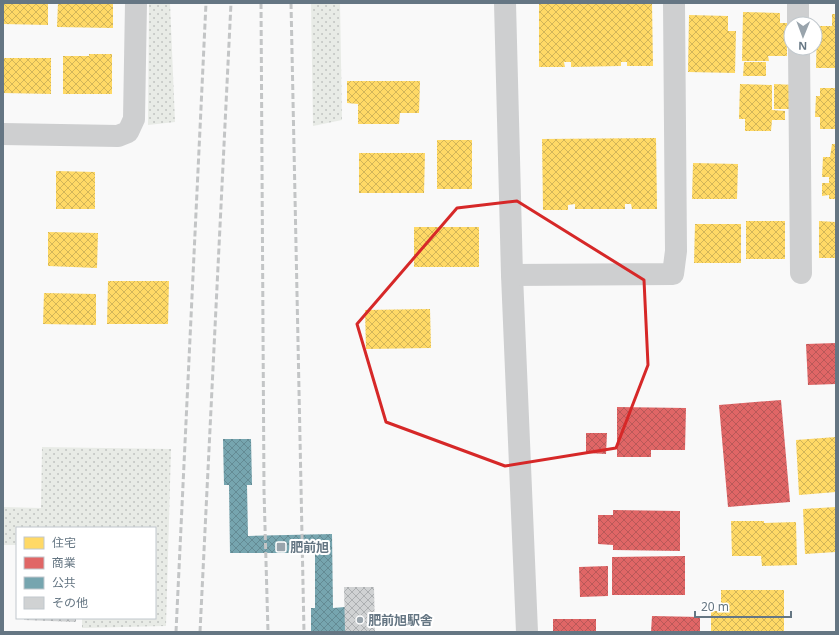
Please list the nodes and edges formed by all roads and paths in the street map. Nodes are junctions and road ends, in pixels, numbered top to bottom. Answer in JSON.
{"nodes":[{"id":1,"x":136,"y":3,"type":"edge"},
{"id":2,"x":505,"y":3,"type":"edge"},
{"id":3,"x":674,"y":3,"type":"edge"},
{"id":4,"x":798,"y":3,"type":"edge"},
{"id":5,"x":798,"y":16,"type":"edge"},
{"id":6,"x":799,"y":56,"type":"edge"},
{"id":7,"x":3,"y":134,"type":"edge"},
{"id":8,"x":800,"y":273,"type":"dead end"},
{"id":9,"x":512,"y":276,"type":"junction"},
{"id":10,"x":527,"y":632,"type":"edge"}],
"edges":[{"from":1,"to":7,"type":"street"},
{"from":2,"to":9,"type":"street"},
{"from":3,"to":9,"type":"street"},
{"from":4,"to":5,"type":"street"},
{"from":6,"to":8,"type":"street"},
{"from":9,"to":10,"type":"street"}]}
